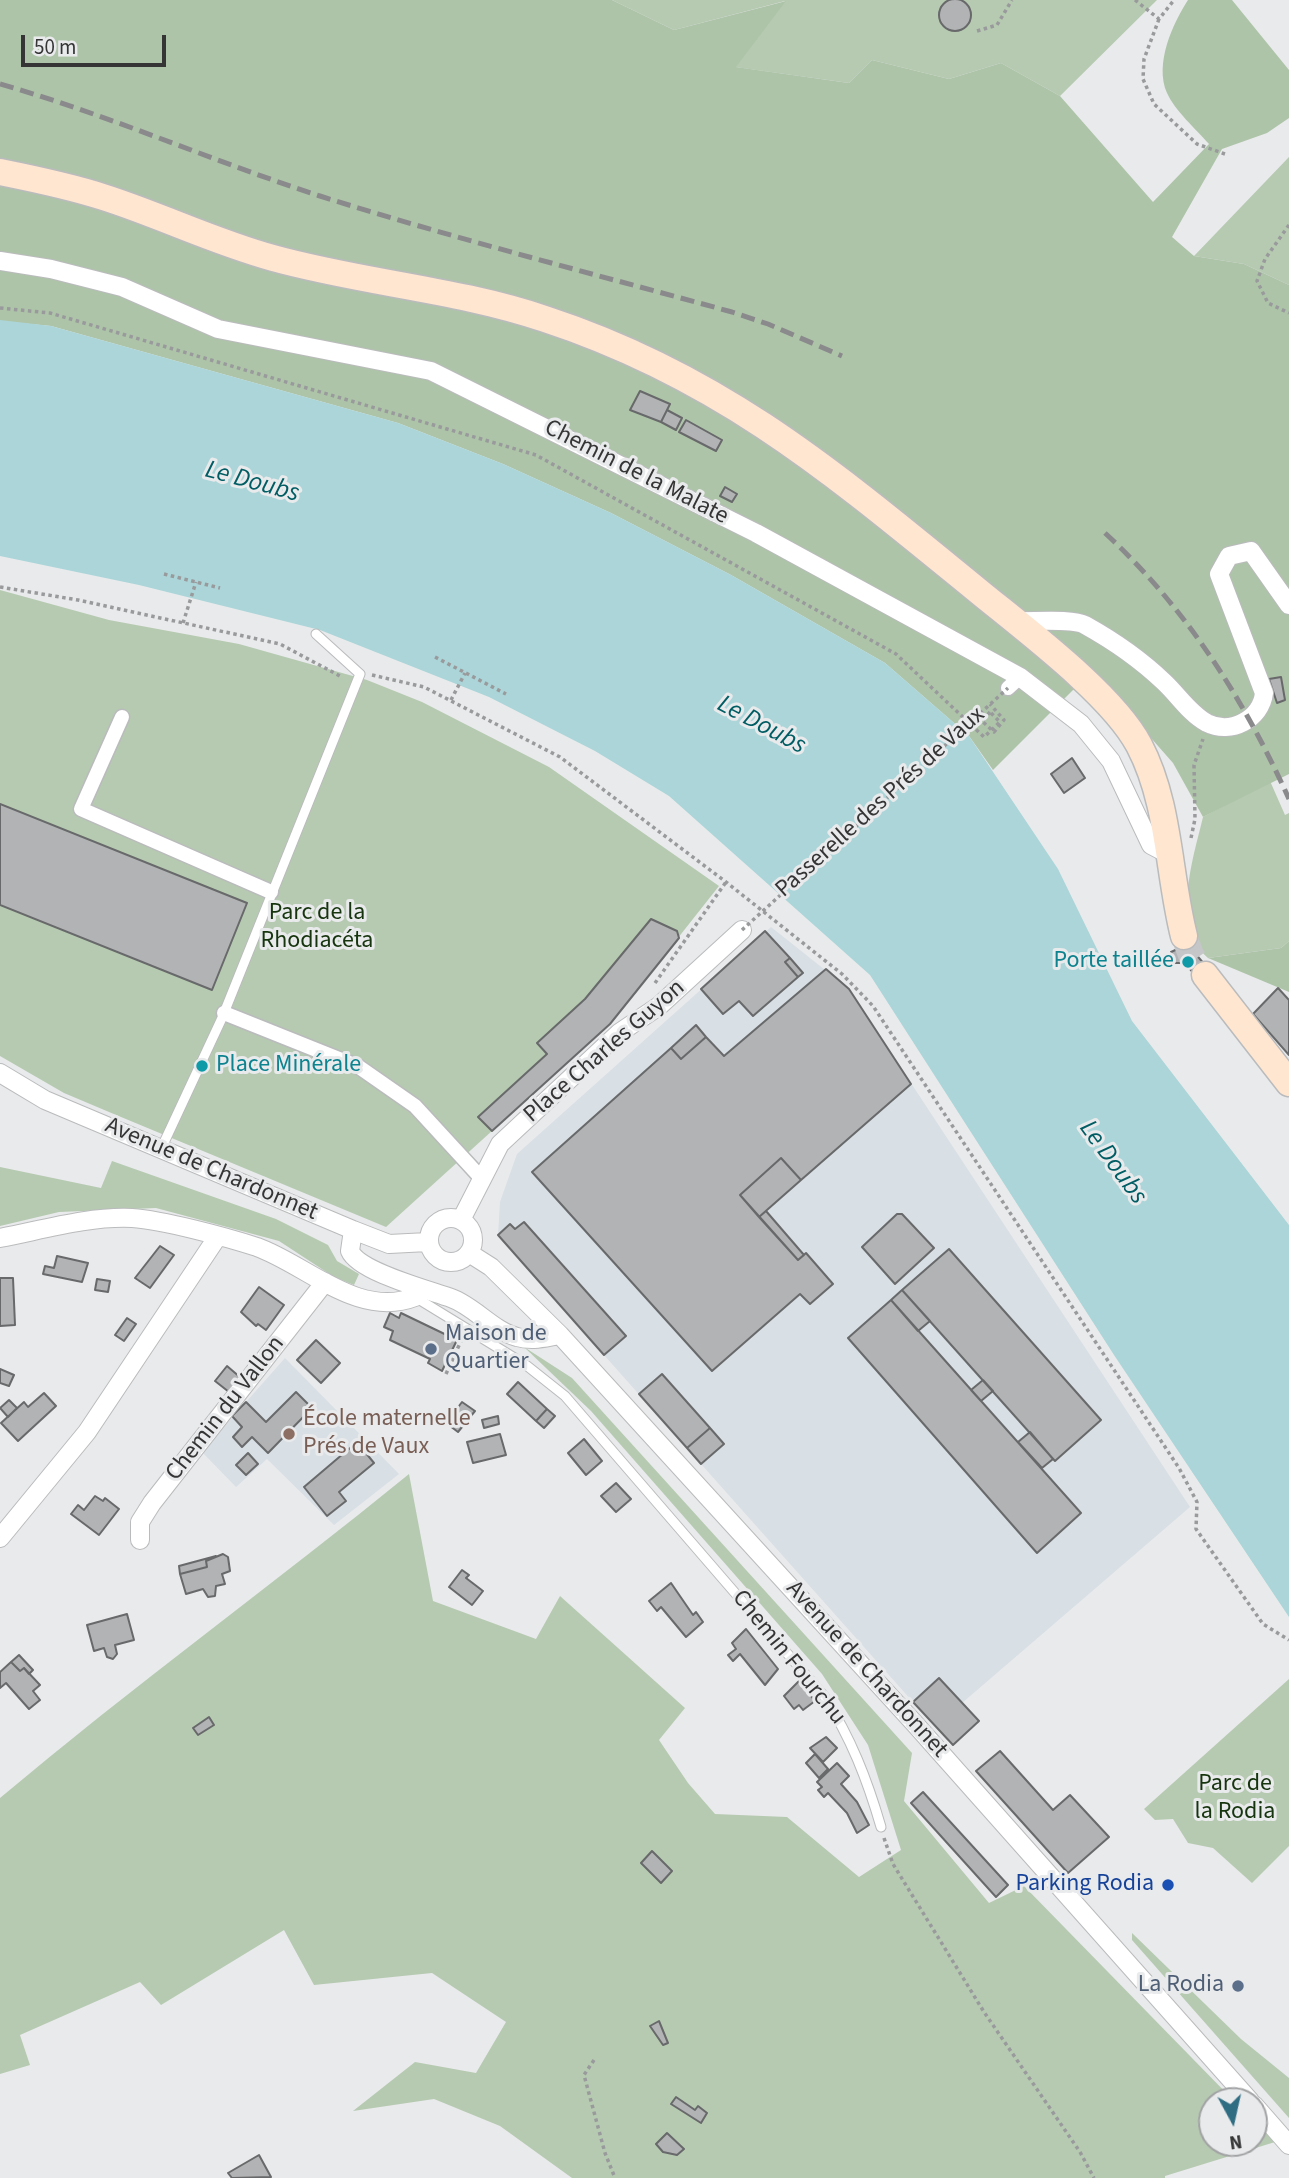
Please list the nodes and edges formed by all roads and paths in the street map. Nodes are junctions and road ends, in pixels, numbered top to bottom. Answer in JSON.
{"nodes":[{"id":1,"x":1012,"y":0,"type":"edge"},
{"id":2,"x":1135,"y":0,"type":"edge"},
{"id":3,"x":1174,"y":0,"type":"edge"},
{"id":4,"x":1159,"y":19,"type":"junction"},
{"id":5,"x":977,"y":31,"type":"dead end"},
{"id":6,"x":1225,"y":154,"type":"dead end"},
{"id":7,"x":0,"y":172,"type":"edge"},
{"id":8,"x":1289,"y":225,"type":"edge"},
{"id":9,"x":0,"y":261,"type":"edge"},
{"id":10,"x":0,"y":308,"type":"edge"},
{"id":11,"x":1289,"y":313,"type":"edge"},
{"id":12,"x":164,"y":574,"type":"dead end"},
{"id":13,"x":196,"y":582,"type":"junction"},
{"id":14,"x":0,"y":587,"type":"edge"},
{"id":15,"x":220,"y":588,"type":"dead end"},
{"id":16,"x":1289,"y":606,"type":"edge"},
{"id":17,"x":1015,"y":621,"type":"junction"},
{"id":18,"x":183,"y":623,"type":"junction"},
{"id":19,"x":316,"y":634,"type":"dead end"},
{"id":20,"x":435,"y":657,"type":"dead end"},
{"id":21,"x":466,"y":673,"type":"junction"},
{"id":22,"x":360,"y":674,"type":"junction"},
{"id":23,"x":1014,"y":683,"type":"junction"},
{"id":24,"x":506,"y":694,"type":"dead end"},
{"id":25,"x":451,"y":701,"type":"junction"},
{"id":26,"x":990,"y":704,"type":"junction"},
{"id":27,"x":122,"y":717,"type":"dead end"},
{"id":28,"x":1208,"y":723,"type":"junction"},
{"id":29,"x":1195,"y":819,"type":"dead end"},
{"id":30,"x":1170,"y":855,"type":"junction"},
{"id":31,"x":726,"y":881,"type":"junction"},
{"id":32,"x":271,"y":892,"type":"junction"},
{"id":33,"x":742,"y":930,"type":"joint"},
{"id":34,"x":1184,"y":936,"type":"tunnel mouth"},
{"id":35,"x":1205,"y":975,"type":"tunnel mouth"},
{"id":36,"x":650,"y":990,"type":"dead end"},
{"id":37,"x":224,"y":1013,"type":"junction"},
{"id":38,"x":0,"y":1073,"type":"edge"},
{"id":39,"x":1289,"y":1083,"type":"edge"},
{"id":40,"x":161,"y":1149,"type":"junction"},
{"id":41,"x":483,"y":1180,"type":"junction"},
{"id":42,"x":461,"y":1220,"type":"junction"},
{"id":43,"x":353,"y":1230,"type":"junction"},
{"id":44,"x":218,"y":1236,"type":"junction"},
{"id":45,"x":0,"y":1238,"type":"edge"},
{"id":46,"x":428,"y":1242,"type":"junction"},
{"id":47,"x":469,"y":1253,"type":"junction"},
{"id":48,"x":324,"y":1282,"type":"junction"},
{"id":49,"x":416,"y":1293,"type":"junction"},
{"id":50,"x":468,"y":1328,"type":"junction"},
{"id":51,"x":559,"y":1335,"type":"junction"},
{"id":52,"x":446,"y":1374,"type":"dead end"},
{"id":53,"x":0,"y":1538,"type":"edge"},
{"id":54,"x":140,"y":1540,"type":"dead end"},
{"id":55,"x":1289,"y":1640,"type":"edge"},
{"id":56,"x":881,"y":1827,"type":"joint"},
{"id":57,"x":594,"y":2060,"type":"dead end"},
{"id":58,"x":1238,"y":2087,"type":"edge"},
{"id":59,"x":1268,"y":2121,"type":"edge"},
{"id":60,"x":1289,"y":2145,"type":"edge"},
{"id":61,"x":615,"y":2178,"type":"edge"},
{"id":62,"x":1094,"y":2178,"type":"edge"}],
"edges":[{"from":1,"to":5,"type":"path"},
{"from":2,"to":4,"type":"path"},
{"from":3,"to":4,"type":"path"},
{"from":4,"to":6,"type":"path"},
{"from":7,"to":17,"type":"main road"},
{"from":8,"to":11,"type":"path"},
{"from":9,"to":23,"type":"street","name":"Chemin de la Malate"},
{"from":10,"to":26,"type":"path","name":"Chemin de la Malate","bridge":true},
{"from":12,"to":13,"type":"path"},
{"from":13,"to":15,"type":"path"},
{"from":13,"to":18,"type":"path"},
{"from":14,"to":18,"type":"path"},
{"from":16,"to":28,"type":"street"},
{"from":17,"to":28,"type":"street"},
{"from":17,"to":30,"type":"main road"},
{"from":18,"to":22,"type":"path"},
{"from":19,"to":22,"type":"lane"},
{"from":20,"to":21,"type":"path"},
{"from":21,"to":24,"type":"path"},
{"from":21,"to":25,"type":"path"},
{"from":22,"to":25,"type":"path"},
{"from":22,"to":32,"type":"lane"},
{"from":23,"to":26,"type":"path","name":"Passerelle des Prés de Vaux","bridge":true},
{"from":23,"to":30,"type":"street","name":"Chemin de la Malate"},
{"from":25,"to":31,"type":"path"},
{"from":26,"to":33,"type":"path","name":"Passerelle des Prés de Vaux","bridge":true},
{"from":27,"to":32,"type":"street"},
{"from":28,"to":29,"type":"path"},
{"from":30,"to":34,"type":"main road"},
{"from":31,"to":36,"type":"path"},
{"from":31,"to":55,"type":"path"},
{"from":32,"to":37,"type":"lane"},
{"from":33,"to":41,"type":"street","name":"Place Charles Guyon"},
{"from":35,"to":39,"type":"main road"},
{"from":37,"to":40,"type":"lane"},
{"from":37,"to":41,"type":"street"},
{"from":38,"to":40,"type":"street","name":"Avenue de Chardonnet"},
{"from":40,"to":43,"type":"street","name":"Avenue de Chardonnet"},
{"from":41,"to":42,"type":"street","name":"Place Charles Guyon"},
{"from":42,"to":46,"type":"street"},
{"from":42,"to":47,"type":"street"},
{"from":43,"to":46,"type":"street","name":"Avenue de Chardonnet"},
{"from":43,"to":49,"type":"street"},
{"from":44,"to":45,"type":"street"},
{"from":44,"to":48,"type":"street"},
{"from":44,"to":53,"type":"street"},
{"from":46,"to":47,"type":"street"},
{"from":47,"to":51,"type":"street","name":"Avenue de Chardonnet"},
{"from":48,"to":49,"type":"street"},
{"from":48,"to":54,"type":"street","name":"Chemin du Vallon"},
{"from":49,"to":50,"type":"lane","name":"Chemin Fourchu"},
{"from":49,"to":51,"type":"street"},
{"from":50,"to":52,"type":"path"},
{"from":50,"to":56,"type":"lane","name":"Chemin Fourchu"},
{"from":51,"to":58,"type":"street","name":"Avenue de Chardonnet"},
{"from":56,"to":62,"type":"path"},
{"from":57,"to":61,"type":"path"},
{"from":59,"to":60,"type":"street"}]}
